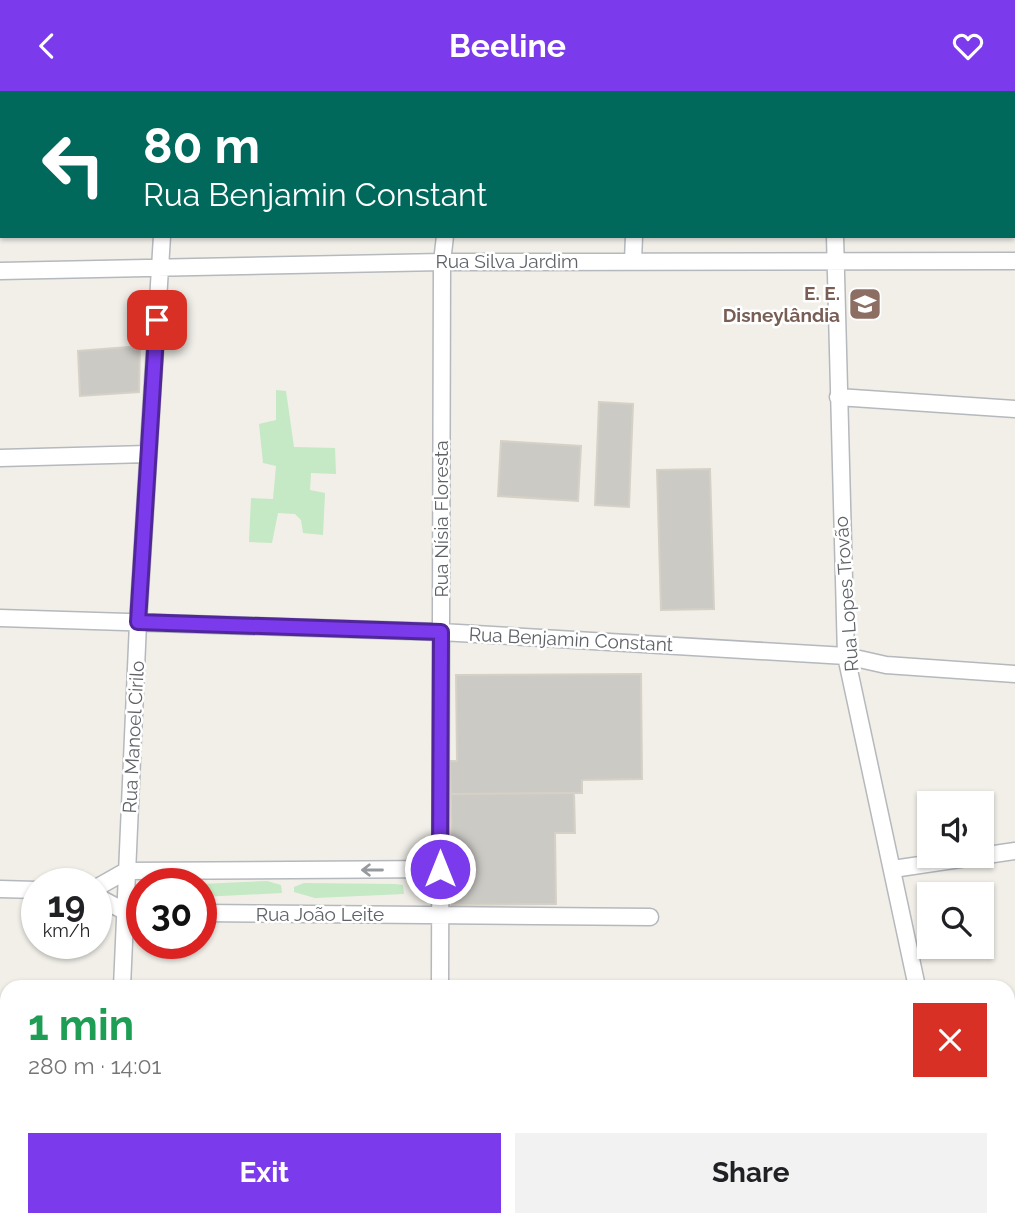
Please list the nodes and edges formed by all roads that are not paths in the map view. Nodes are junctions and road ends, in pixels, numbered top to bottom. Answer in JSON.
{"nodes":[{"id":1,"x":162,"y":238,"type":"edge"},
{"id":2,"x":445,"y":238,"type":"edge"},
{"id":3,"x":452,"y":238,"type":"edge"},
{"id":4,"x":634,"y":238,"type":"edge"},
{"id":5,"x":835,"y":238,"type":"edge"},
{"id":6,"x":835,"y":259,"type":"junction"},
{"id":7,"x":442,"y":261,"type":"junction"},
{"id":8,"x":633,"y":261,"type":"junction"},
{"id":9,"x":1015,"y":261,"type":"edge"},
{"id":10,"x":161,"y":266,"type":"junction"},
{"id":11,"x":0,"y":271,"type":"edge"},
{"id":12,"x":838,"y":397,"type":"junction"},
{"id":13,"x":1015,"y":409,"type":"edge"},
{"id":14,"x":148,"y":454,"type":"junction"},
{"id":15,"x":0,"y":458,"type":"edge"},
{"id":16,"x":0,"y":618,"type":"edge"},
{"id":17,"x":138,"y":622,"type":"junction"},
{"id":18,"x":441,"y":632,"type":"junction"},
{"id":19,"x":846,"y":656,"type":"junction"},
{"id":20,"x":1015,"y":674,"type":"edge"},
{"id":21,"x":1015,"y":851,"type":"edge"},
{"id":22,"x":126,"y":868,"type":"edge"},
{"id":23,"x":440,"y":869,"type":"junction"},
{"id":24,"x":893,"y":869,"type":"junction"},
{"id":25,"x":217,"y":870,"type":"edge"},
{"id":26,"x":126,"y":871,"type":"edge"},
{"id":27,"x":112,"y":879,"type":"edge"},
{"id":28,"x":0,"y":889,"type":"edge"},
{"id":29,"x":21,"y":890,"type":"edge"},
{"id":30,"x":217,"y":913,"type":"edge"},
{"id":31,"x":440,"y":915,"type":"junction"},
{"id":32,"x":650,"y":917,"type":"dead end"},
{"id":33,"x":127,"y":959,"type":"edge"},
{"id":34,"x":123,"y":980,"type":"edge"},
{"id":35,"x":440,"y":980,"type":"edge"},
{"id":36,"x":916,"y":980,"type":"edge"}],
"edges":[{"from":1,"to":10,"type":"street","name":"Rua Manoel Cirilo"},
{"from":2,"to":7,"type":"street","name":"Rua Nísia Floresta"},
{"from":3,"to":7,"type":"street","name":"Rua Nísia Floresta"},
{"from":4,"to":8,"type":"street"},
{"from":5,"to":6,"type":"street","name":"Rua Lopes Trovão"},
{"from":6,"to":8,"type":"street","name":"Rua Silva Jardim"},
{"from":6,"to":9,"type":"street","name":"Rua Silva Jardim"},
{"from":6,"to":12,"type":"street","name":"Rua Lopes Trovão"},
{"from":7,"to":8,"type":"street","name":"Rua Silva Jardim"},
{"from":7,"to":10,"type":"street","name":"Rua Silva Jardim"},
{"from":7,"to":18,"type":"street","name":"Rua Nísia Floresta"},
{"from":10,"to":11,"type":"street","name":"Rua Silva Jardim"},
{"from":10,"to":14,"type":"street","name":"Rua Manoel Cirilo"},
{"from":12,"to":13,"type":"street"},
{"from":12,"to":19,"type":"street","name":"Rua Lopes Trovão"},
{"from":14,"to":15,"type":"street"},
{"from":14,"to":17,"type":"street","name":"Rua Manoel Cirilo"},
{"from":16,"to":17,"type":"street","name":"Rua Benjamin Constant"},
{"from":17,"to":18,"type":"street","name":"Rua Benjamin Constant"},
{"from":17,"to":22,"type":"street","name":"Rua Manoel Cirilo"},
{"from":18,"to":19,"type":"street","name":"Rua Benjamin Constant"},
{"from":18,"to":23,"type":"street","name":"Rua Nísia Floresta"},
{"from":19,"to":20,"type":"street","name":"Rua Benjamin Constant"},
{"from":19,"to":24,"type":"street","name":"Rua Lopes Trovão"},
{"from":21,"to":24,"type":"street"},
{"from":23,"to":25,"type":"street","one_way":true},
{"from":23,"to":31,"type":"street","name":"Rua Nísia Floresta"},
{"from":24,"to":36,"type":"street","name":"Rua Lopes Trovão"},
{"from":26,"to":27,"type":"street"},
{"from":28,"to":29,"type":"street"},
{"from":30,"to":31,"type":"street","name":"Rua João Leite"},
{"from":31,"to":32,"type":"street","name":"Rua João Leite"},
{"from":31,"to":35,"type":"street","name":"Rua Nísia Floresta"},
{"from":33,"to":34,"type":"street","name":"Rua Manoel Cirilo"}]}
